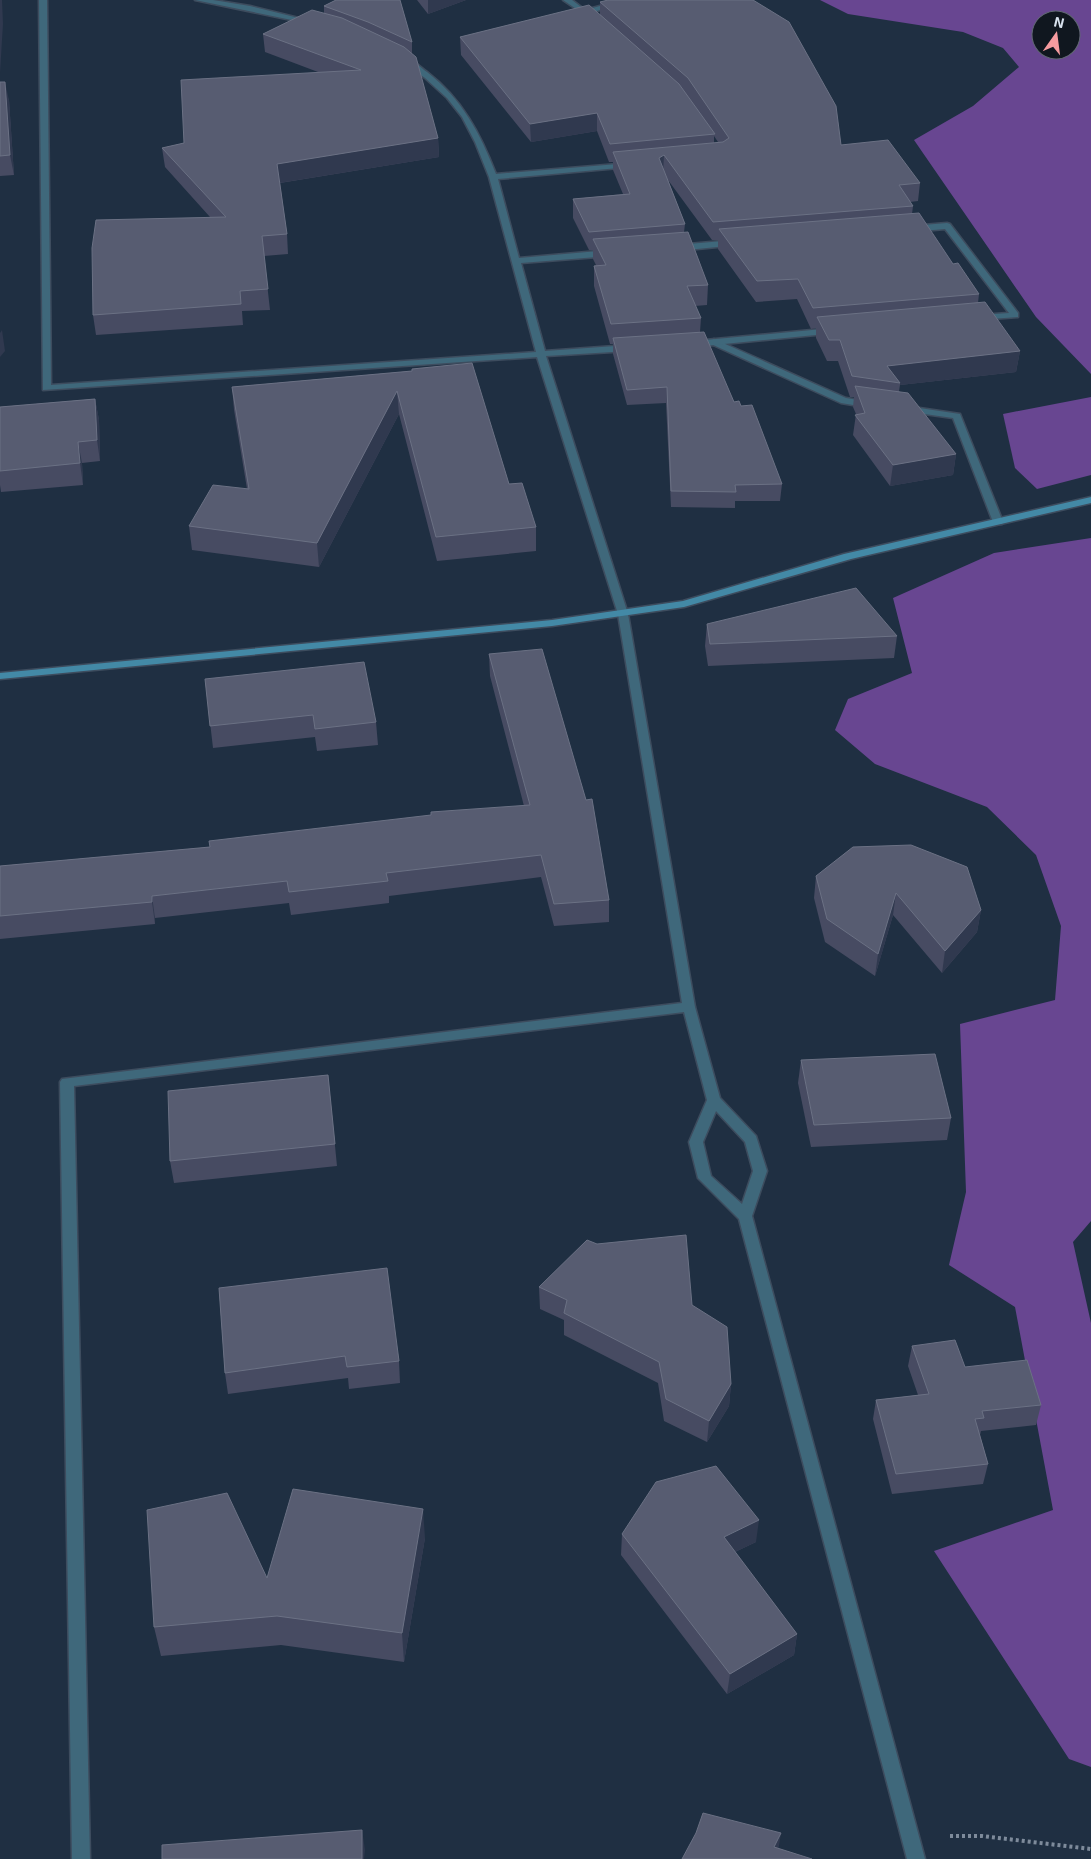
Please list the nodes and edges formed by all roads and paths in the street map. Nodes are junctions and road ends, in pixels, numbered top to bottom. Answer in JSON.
{"nodes":[{"id":1,"x":43,"y":0,"type":"edge"},
{"id":2,"x":199,"y":0,"type":"edge"},
{"id":3,"x":567,"y":0,"type":"edge"},
{"id":4,"x":630,"y":0,"type":"edge"},
{"id":5,"x":585,"y":12,"type":"junction"},
{"id":6,"x":599,"y":24,"type":"edge"},
{"id":7,"x":325,"y":27,"type":"edge"},
{"id":8,"x":393,"y":54,"type":"edge"},
{"id":9,"x":636,"y":164,"type":"edge"},
{"id":10,"x":493,"y":177,"type":"junction"},
{"id":11,"x":898,"y":230,"type":"edge"},
{"id":12,"x":741,"y":243,"type":"edge"},
{"id":13,"x":663,"y":249,"type":"edge"},
{"id":14,"x":624,"y":252,"type":"edge"},
{"id":15,"x":516,"y":261,"type":"junction"},
{"id":16,"x":966,"y":319,"type":"edge"},
{"id":17,"x":840,"y":331,"type":"edge"},
{"id":18,"x":714,"y":342,"type":"junction"},
{"id":19,"x":685,"y":344,"type":"edge"},
{"id":20,"x":637,"y":347,"type":"edge"},
{"id":21,"x":541,"y":354,"type":"junction"},
{"id":22,"x":1091,"y":500,"type":"edge"},
{"id":23,"x":998,"y":522,"type":"junction"},
{"id":24,"x":623,"y":614,"type":"junction"},
{"id":25,"x":0,"y":676,"type":"edge"},
{"id":26,"x":689,"y":1007,"type":"junction"},
{"id":27,"x":714,"y":1100,"type":"junction"},
{"id":28,"x":745,"y":1216,"type":"junction"},
{"id":29,"x":910,"y":1836,"type":"junction"},
{"id":30,"x":1091,"y":1849,"type":"edge"},
{"id":31,"x":80,"y":1859,"type":"edge"},
{"id":32,"x":916,"y":1859,"type":"edge"}],
"edges":[{"from":1,"to":21,"type":"street"},
{"from":2,"to":7,"type":"street"},
{"from":3,"to":5,"type":"street"},
{"from":4,"to":5,"type":"street"},
{"from":5,"to":6,"type":"street"},
{"from":8,"to":10,"type":"street"},
{"from":9,"to":10,"type":"street"},
{"from":10,"to":15,"type":"street"},
{"from":11,"to":16,"type":"street"},
{"from":12,"to":13,"type":"street"},
{"from":14,"to":15,"type":"street"},
{"from":15,"to":21,"type":"street"},
{"from":17,"to":18,"type":"street"},
{"from":18,"to":19,"type":"street"},
{"from":18,"to":23,"type":"street"},
{"from":20,"to":21,"type":"street"},
{"from":21,"to":24,"type":"street"},
{"from":22,"to":23,"type":"street"},
{"from":23,"to":24,"type":"street"},
{"from":24,"to":25,"type":"street"},
{"from":24,"to":26,"type":"street"},
{"from":26,"to":27,"type":"street"},
{"from":26,"to":31,"type":"street"},
{"from":27,"to":28,"type":"street"},
{"from":27,"to":28,"type":"street"},
{"from":28,"to":29,"type":"street"},
{"from":29,"to":30,"type":"path"},
{"from":29,"to":32,"type":"street"}]}
